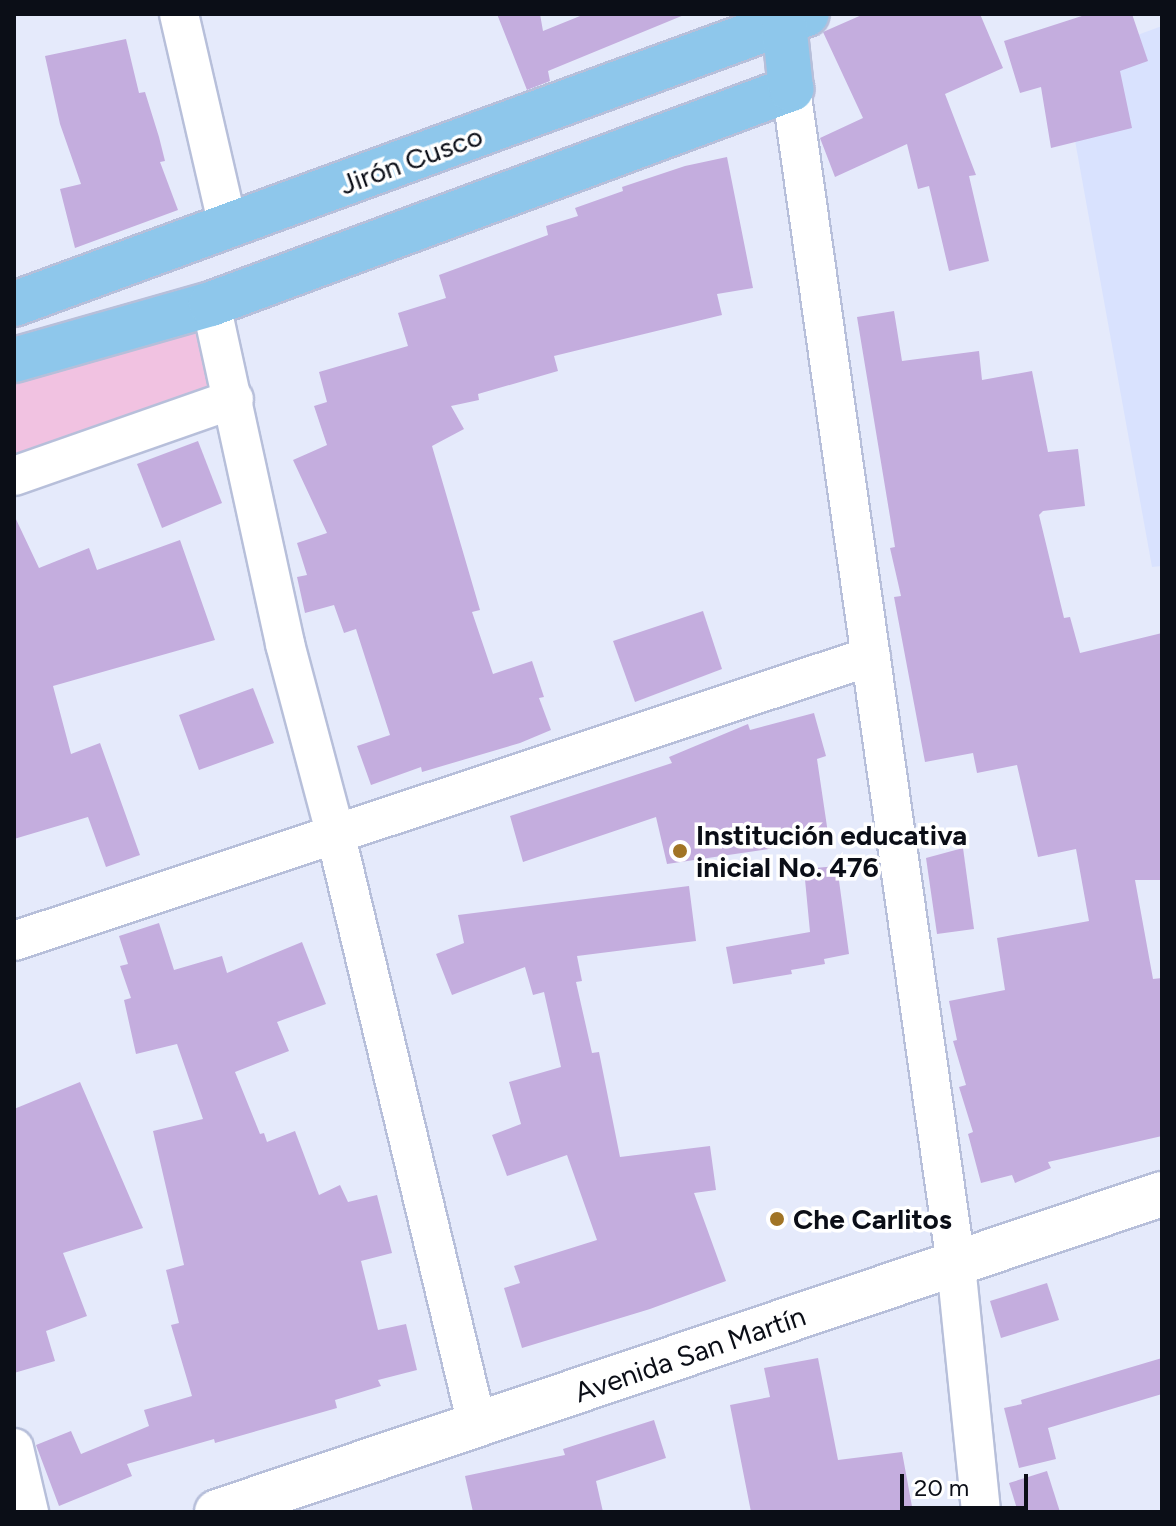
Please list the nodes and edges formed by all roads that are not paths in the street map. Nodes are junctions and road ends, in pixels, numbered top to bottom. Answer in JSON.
{"nodes":[{"id":1,"x":179,"y":14,"type":"edge"},
{"id":2,"x":791,"y":17,"type":"edge"},
{"id":3,"x":791,"y":89,"type":"junction"},
{"id":4,"x":228,"y":227,"type":"junction"},
{"id":5,"x":230,"y":296,"type":"junction"},
{"id":6,"x":14,"y":304,"type":"edge"},
{"id":7,"x":14,"y":360,"type":"edge"},
{"id":8,"x":234,"y":399,"type":"junction"},
{"id":9,"x":14,"y":476,"type":"edge"},
{"id":10,"x":871,"y":656,"type":"junction"},
{"id":11,"x":335,"y":832,"type":"junction"},
{"id":12,"x":14,"y":941,"type":"edge"},
{"id":13,"x":1162,"y":1194,"type":"edge"},
{"id":14,"x":956,"y":1265,"type":"junction"},
{"id":15,"x":477,"y":1425,"type":"junction"},
{"id":16,"x":14,"y":1448,"type":"edge"},
{"id":17,"x":29,"y":1512,"type":"edge"},
{"id":18,"x":217,"y":1512,"type":"edge"},
{"id":19,"x":981,"y":1512,"type":"edge"}],
"edges":[{"from":1,"to":4,"type":"street"},
{"from":2,"to":3,"type":"main road"},
{"from":2,"to":4,"type":"main road","name":"Jirón Cusco"},
{"from":3,"to":5,"type":"main road"},
{"from":3,"to":10,"type":"street"},
{"from":4,"to":5,"type":"main road"},
{"from":4,"to":6,"type":"main road","name":"Jirón Cusco"},
{"from":5,"to":7,"type":"main road"},
{"from":5,"to":8,"type":"street"},
{"from":8,"to":9,"type":"street"},
{"from":8,"to":11,"type":"street"},
{"from":10,"to":11,"type":"street"},
{"from":10,"to":14,"type":"street"},
{"from":11,"to":12,"type":"street"},
{"from":11,"to":15,"type":"street"},
{"from":13,"to":14,"type":"main road","name":"Avenida San Martín"},
{"from":14,"to":15,"type":"main road","name":"Avenida San Martín"},
{"from":14,"to":19,"type":"street"},
{"from":15,"to":18,"type":"main road","name":"Avenida San Martín"},
{"from":16,"to":17,"type":"street"}]}
